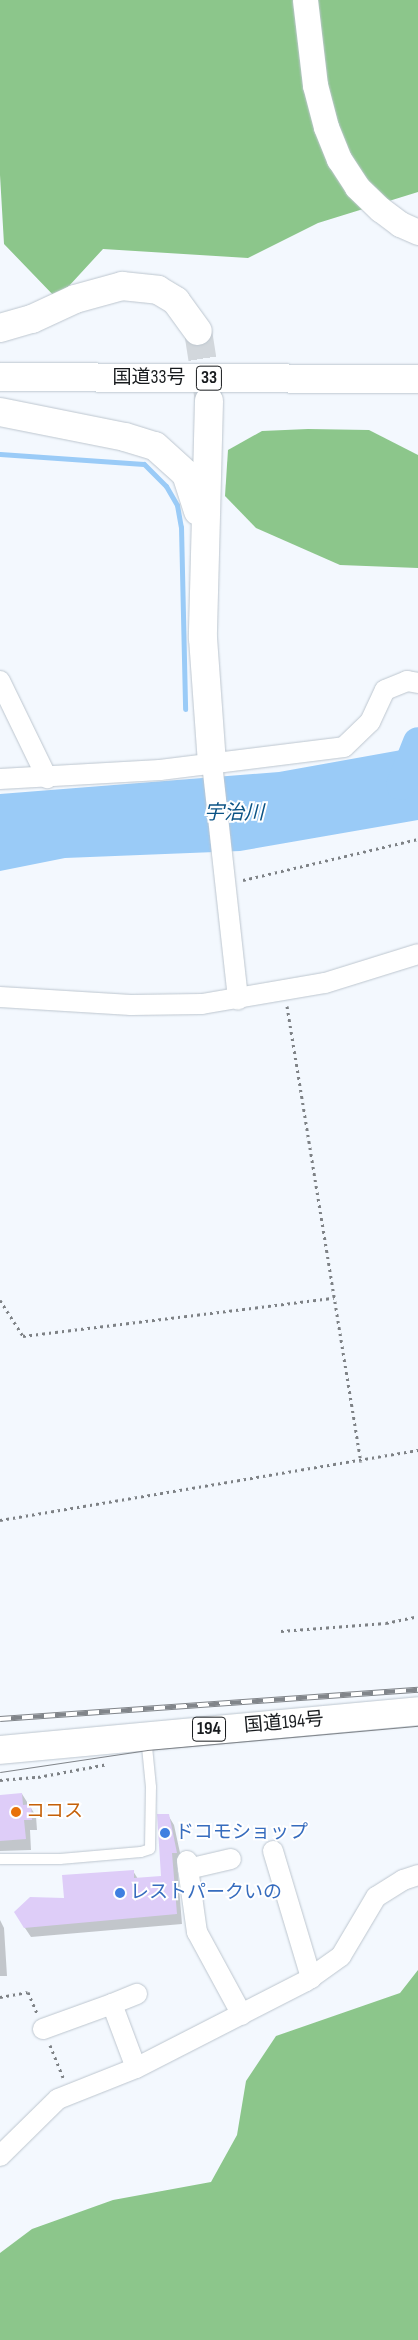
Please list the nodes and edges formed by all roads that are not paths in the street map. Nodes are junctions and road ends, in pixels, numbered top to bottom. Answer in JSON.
{"nodes":[{"id":1,"x":305,"y":0,"type":"edge"},
{"id":2,"x":418,"y":232,"type":"edge"},
{"id":3,"x":0,"y":328,"type":"edge"},
{"id":4,"x":198,"y":331,"type":"tunnel mouth"},
{"id":5,"x":0,"y":377,"type":"edge"},
{"id":6,"x":418,"y":379,"type":"edge"},
{"id":7,"x":208,"y":401,"type":"tunnel mouth"},
{"id":8,"x":0,"y":412,"type":"edge"},
{"id":9,"x":203,"y":535,"type":"junction"},
{"id":10,"x":0,"y":681,"type":"edge"},
{"id":11,"x":418,"y":683,"type":"edge"},
{"id":12,"x":212,"y":764,"type":"junction"},
{"id":13,"x":47,"y":778,"type":"junction"},
{"id":14,"x":0,"y":779,"type":"edge"},
{"id":15,"x":418,"y":954,"type":"edge"},
{"id":16,"x":0,"y":997,"type":"edge"},
{"id":17,"x":238,"y":1000,"type":"junction"},
{"id":18,"x":418,"y":1711,"type":"edge"},
{"id":19,"x":146,"y":1736,"type":"junction"},
{"id":20,"x":0,"y":1750,"type":"edge"},
{"id":21,"x":273,"y":1851,"type":"dead end"},
{"id":22,"x":0,"y":1859,"type":"edge"},
{"id":23,"x":231,"y":1859,"type":"dead end"},
{"id":24,"x":418,"y":1875,"type":"edge"},
{"id":25,"x":311,"y":1978,"type":"junction"},
{"id":26,"x":137,"y":1994,"type":"dead end"},
{"id":27,"x":112,"y":2004,"type":"junction"},
{"id":28,"x":242,"y":2015,"type":"junction"},
{"id":29,"x":43,"y":2029,"type":"dead end"},
{"id":30,"x":136,"y":2068,"type":"junction"},
{"id":31,"x":0,"y":2156,"type":"edge"}],
"edges":[{"from":1,"to":2,"type":"street"},
{"from":3,"to":4,"type":"highway"},
{"from":5,"to":6,"type":"highway","name":"国道33号","number":"33"},
{"from":7,"to":9,"type":"highway","number":"33"},
{"from":8,"to":9,"type":"highway","number":"33"},
{"from":9,"to":12,"type":"highway","number":"33"},
{"from":10,"to":13,"type":"street"},
{"from":11,"to":12,"type":"street"},
{"from":12,"to":13,"type":"street"},
{"from":12,"to":17,"type":"street"},
{"from":13,"to":14,"type":"street"},
{"from":15,"to":17,"type":"street"},
{"from":16,"to":17,"type":"street"},
{"from":18,"to":19,"type":"highway","name":"国道194号","number":"194"},
{"from":19,"to":20,"type":"highway","name":"国道194号","number":"194"},
{"from":19,"to":22,"type":"lane"},
{"from":21,"to":25,"type":"street"},
{"from":23,"to":28,"type":"street"},
{"from":24,"to":25,"type":"street"},
{"from":25,"to":28,"type":"street"},
{"from":26,"to":27,"type":"street"},
{"from":27,"to":29,"type":"street"},
{"from":27,"to":30,"type":"street"},
{"from":28,"to":30,"type":"street"},
{"from":30,"to":31,"type":"street"}]}
